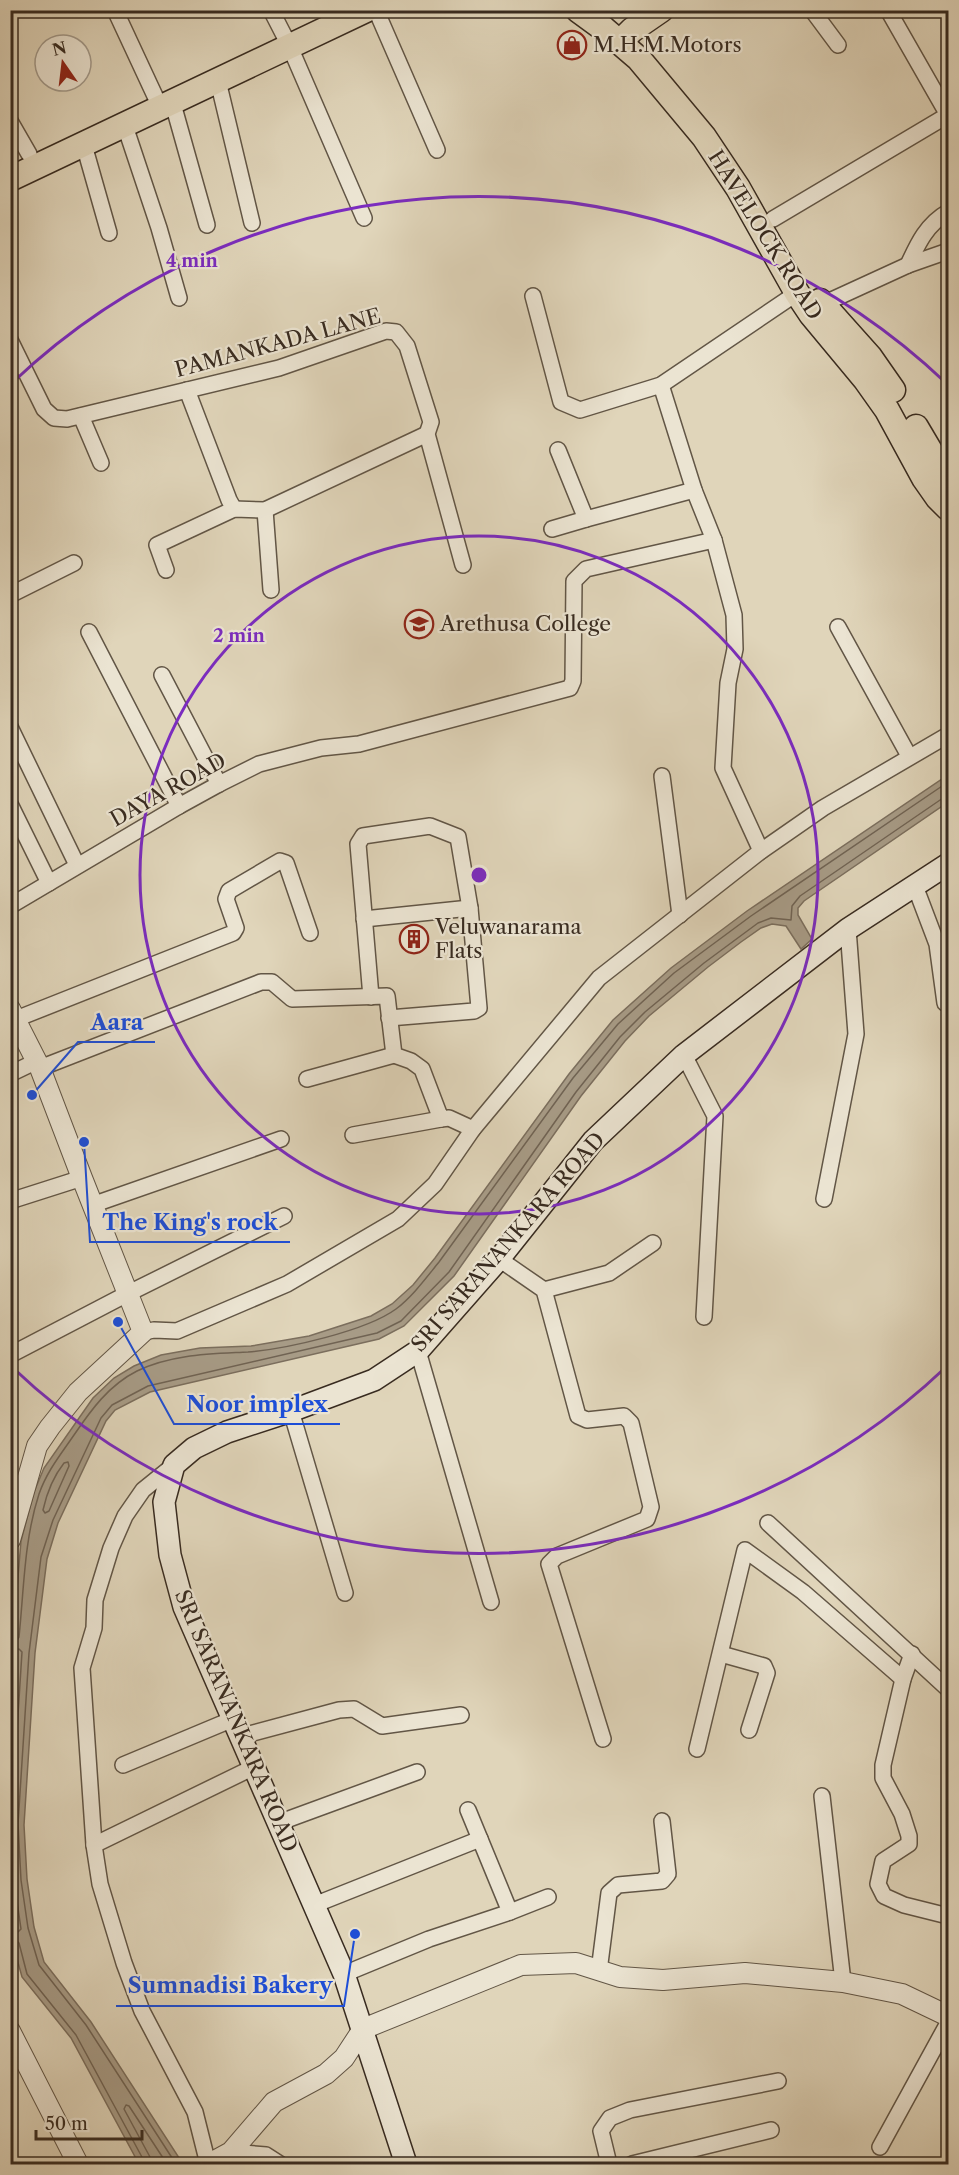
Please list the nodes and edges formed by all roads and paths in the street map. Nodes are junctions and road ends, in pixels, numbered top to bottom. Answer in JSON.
{"nodes":[{"id":1,"x":115,"y":10,"type":"edge"},
{"id":2,"x":271,"y":10,"type":"edge"},
{"id":3,"x":330,"y":10,"type":"edge"},
{"id":4,"x":366,"y":10,"type":"edge"},
{"id":5,"x":376,"y":10,"type":"edge"},
{"id":6,"x":578,"y":10,"type":"edge"},
{"id":7,"x":604,"y":10,"type":"edge"},
{"id":8,"x":661,"y":10,"type":"edge"},
{"id":9,"x":812,"y":10,"type":"edge"},
{"id":10,"x":888,"y":10,"type":"edge"},
{"id":11,"x":626,"y":36,"type":"junction"},
{"id":12,"x":287,"y":40,"type":"junction"},
{"id":13,"x":838,"y":45,"type":"dead end"},
{"id":14,"x":218,"y":81,"type":"junction"},
{"id":15,"x":164,"y":100,"type":"junction"},
{"id":16,"x":948,"y":115,"type":"edge"},
{"id":17,"x":10,"y":121,"type":"edge"},
{"id":18,"x":124,"y":126,"type":"junction"},
{"id":19,"x":84,"y":145,"type":"junction"},
{"id":20,"x":437,"y":150,"type":"dead end"},
{"id":21,"x":20,"y":158,"type":"edge"},
{"id":22,"x":10,"y":179,"type":"edge"},
{"id":23,"x":948,"y":212,"type":"edge"},
{"id":24,"x":364,"y":218,"type":"dead end"},
{"id":25,"x":773,"y":219,"type":"junction"},
{"id":26,"x":252,"y":223,"type":"dead end"},
{"id":27,"x":207,"y":225,"type":"dead end"},
{"id":28,"x":109,"y":233,"type":"dead end"},
{"id":29,"x":948,"y":251,"type":"edge"},
{"id":30,"x":908,"y":265,"type":"junction"},
{"id":31,"x":797,"y":293,"type":"junction"},
{"id":32,"x":533,"y":296,"type":"dead end"},
{"id":33,"x":179,"y":298,"type":"dead end"},
{"id":34,"x":823,"y":304,"type":"junction"},
{"id":35,"x":10,"y":340,"type":"edge"},
{"id":36,"x":661,"y":385,"type":"junction"},
{"id":37,"x":187,"y":390,"type":"junction"},
{"id":38,"x":81,"y":416,"type":"junction"},
{"id":39,"x":427,"y":434,"type":"junction"},
{"id":40,"x":558,"y":450,"type":"dead end"},
{"id":41,"x":101,"y":463,"type":"dead end"},
{"id":42,"x":948,"y":481,"type":"edge"},
{"id":43,"x":694,"y":490,"type":"junction"},
{"id":44,"x":948,"y":508,"type":"edge"},
{"id":45,"x":234,"y":509,"type":"junction"},
{"id":46,"x":264,"y":510,"type":"junction"},
{"id":47,"x":586,"y":519,"type":"junction"},
{"id":48,"x":552,"y":529,"type":"dead end"},
{"id":49,"x":714,"y":540,"type":"junction"},
{"id":50,"x":74,"y":563,"type":"dead end"},
{"id":51,"x":463,"y":565,"type":"dead end"},
{"id":52,"x":166,"y":570,"type":"dead end"},
{"id":53,"x":271,"y":590,"type":"dead end"},
{"id":54,"x":10,"y":595,"type":"edge"},
{"id":55,"x":838,"y":627,"type":"dead end"},
{"id":56,"x":89,"y":632,"type":"dead end"},
{"id":57,"x":162,"y":675,"type":"dead end"},
{"id":58,"x":10,"y":727,"type":"edge"},
{"id":59,"x":948,"y":735,"type":"edge"},
{"id":60,"x":909,"y":756,"type":"junction"},
{"id":61,"x":662,"y":776,"type":"dead end"},
{"id":62,"x":219,"y":784,"type":"junction"},
{"id":63,"x":10,"y":804,"type":"edge"},
{"id":64,"x":179,"y":806,"type":"junction"},
{"id":65,"x":761,"y":851,"type":"junction"},
{"id":66,"x":948,"y":864,"type":"edge"},
{"id":67,"x":77,"y":865,"type":"junction"},
{"id":68,"x":49,"y":884,"type":"junction"},
{"id":69,"x":915,"y":886,"type":"junction"},
{"id":70,"x":10,"y":906,"type":"edge"},
{"id":71,"x":470,"y":908,"type":"junction"},
{"id":72,"x":680,"y":915,"type":"junction"},
{"id":73,"x":364,"y":919,"type":"junction"},
{"id":74,"x":848,"y":929,"type":"junction"},
{"id":75,"x":310,"y":933,"type":"dead end"},
{"id":76,"x":371,"y":997,"type":"junction"},
{"id":77,"x":945,"y":1003,"type":"dead end"},
{"id":78,"x":13,"y":1014,"type":"edge"},
{"id":79,"x":389,"y":1018,"type":"junction"},
{"id":80,"x":684,"y":1054,"type":"junction"},
{"id":81,"x":394,"y":1055,"type":"junction"},
{"id":82,"x":39,"y":1064,"type":"junction"},
{"id":83,"x":10,"y":1074,"type":"edge"},
{"id":84,"x":307,"y":1079,"type":"dead end"},
{"id":85,"x":441,"y":1119,"type":"junction"},
{"id":86,"x":473,"y":1129,"type":"junction"},
{"id":87,"x":353,"y":1135,"type":"dead end"},
{"id":88,"x":281,"y":1138,"type":"dead end"},
{"id":89,"x":82,"y":1178,"type":"junction"},
{"id":90,"x":824,"y":1199,"type":"dead end"},
{"id":91,"x":10,"y":1201,"type":"edge"},
{"id":92,"x":92,"y":1205,"type":"junction"},
{"id":93,"x":284,"y":1215,"type":"dead end"},
{"id":94,"x":653,"y":1243,"type":"dead end"},
{"id":95,"x":499,"y":1259,"type":"junction"},
{"id":96,"x":544,"y":1290,"type":"junction"},
{"id":97,"x":127,"y":1294,"type":"junction"},
{"id":98,"x":704,"y":1317,"type":"dead end"},
{"id":99,"x":143,"y":1332,"type":"junction"},
{"id":100,"x":418,"y":1351,"type":"junction"},
{"id":101,"x":10,"y":1355,"type":"edge"},
{"id":102,"x":291,"y":1411,"type":"junction"},
{"id":103,"x":174,"y":1465,"type":"junction"},
{"id":104,"x":768,"y":1523,"type":"dead end"},
{"id":105,"x":10,"y":1540,"type":"edge"},
{"id":106,"x":345,"y":1593,"type":"dead end"},
{"id":107,"x":491,"y":1602,"type":"dead end"},
{"id":108,"x":721,"y":1654,"type":"junction"},
{"id":109,"x":912,"y":1654,"type":"junction"},
{"id":110,"x":903,"y":1679,"type":"junction"},
{"id":111,"x":948,"y":1689,"type":"edge"},
{"id":112,"x":461,"y":1715,"type":"dead end"},
{"id":113,"x":237,"y":1727,"type":"junction"},
{"id":114,"x":749,"y":1730,"type":"dead end"},
{"id":115,"x":603,"y":1739,"type":"dead end"},
{"id":116,"x":697,"y":1749,"type":"dead end"},
{"id":117,"x":123,"y":1765,"type":"dead end"},
{"id":118,"x":254,"y":1767,"type":"junction"},
{"id":119,"x":417,"y":1772,"type":"dead end"},
{"id":120,"x":822,"y":1796,"type":"dead end"},
{"id":121,"x":468,"y":1810,"type":"dead end"},
{"id":122,"x":662,"y":1821,"type":"dead end"},
{"id":123,"x":278,"y":1823,"type":"junction"},
{"id":124,"x":480,"y":1839,"type":"junction"},
{"id":125,"x":94,"y":1845,"type":"junction"},
{"id":126,"x":548,"y":1897,"type":"dead end"},
{"id":127,"x":314,"y":1905,"type":"junction"},
{"id":128,"x":510,"y":1912,"type":"junction"},
{"id":129,"x":948,"y":1916,"type":"edge"},
{"id":130,"x":599,"y":1971,"type":"junction"},
{"id":131,"x":344,"y":1974,"type":"junction"},
{"id":132,"x":843,"y":1982,"type":"junction"},
{"id":133,"x":948,"y":2016,"type":"edge"},
{"id":134,"x":948,"y":2023,"type":"edge"},
{"id":135,"x":363,"y":2029,"type":"junction"},
{"id":136,"x":12,"y":2038,"type":"edge"},
{"id":137,"x":778,"y":2080,"type":"dead end"},
{"id":138,"x":771,"y":2130,"type":"dead end"},
{"id":139,"x":880,"y":2147,"type":"dead end"},
{"id":140,"x":231,"y":2152,"type":"junction"},
{"id":141,"x":78,"y":2164,"type":"edge"},
{"id":142,"x":209,"y":2164,"type":"edge"},
{"id":143,"x":280,"y":2164,"type":"edge"},
{"id":144,"x":406,"y":2164,"type":"edge"},
{"id":145,"x":609,"y":2164,"type":"edge"},
{"id":146,"x":632,"y":2164,"type":"edge"}],
"edges":[{"from":1,"to":15,"type":"street"},
{"from":2,"to":12,"type":"street"},
{"from":3,"to":12,"type":"main road"},
{"from":4,"to":12,"type":"main road"},
{"from":5,"to":20,"type":"street"},
{"from":6,"to":11,"type":"main road","name":"HAVELOCK ROAD"},
{"from":7,"to":11,"type":"main road","name":"HAVELOCK ROAD"},
{"from":8,"to":11,"type":"main road"},
{"from":9,"to":13,"type":"street"},
{"from":10,"to":16,"type":"street"},
{"from":11,"to":25,"type":"main road","name":"HAVELOCK ROAD"},
{"from":11,"to":31,"type":"main road","name":"HAVELOCK ROAD"},
{"from":12,"to":14,"type":"main road"},
{"from":12,"to":15,"type":"main road"},
{"from":12,"to":24,"type":"street"},
{"from":14,"to":15,"type":"main road"},
{"from":14,"to":26,"type":"street"},
{"from":15,"to":18,"type":"main road"},
{"from":15,"to":21,"type":"main road"},
{"from":15,"to":27,"type":"street"},
{"from":16,"to":25,"type":"street"},
{"from":17,"to":21,"type":"street"},
{"from":18,"to":19,"type":"main road"},
{"from":18,"to":33,"type":"street"},
{"from":19,"to":22,"type":"main road"},
{"from":19,"to":28,"type":"street"},
{"from":23,"to":30,"type":"street"},
{"from":25,"to":34,"type":"main road","name":"HAVELOCK ROAD"},
{"from":29,"to":30,"type":"street"},
{"from":30,"to":34,"type":"street"},
{"from":31,"to":36,"type":"street"},
{"from":31,"to":44,"type":"main road","name":"HAVELOCK ROAD"},
{"from":32,"to":36,"type":"street"},
{"from":34,"to":42,"type":"main road","name":"HAVELOCK ROAD"},
{"from":35,"to":38,"type":"street","name":"PAMANKADA LANE"},
{"from":36,"to":43,"type":"street"},
{"from":37,"to":38,"type":"street","name":"PAMANKADA LANE"},
{"from":37,"to":39,"type":"street","name":"PAMANKADA LANE"},
{"from":37,"to":45,"type":"street"},
{"from":38,"to":41,"type":"street"},
{"from":39,"to":46,"type":"street"},
{"from":39,"to":51,"type":"street","name":"PAMANKADA LANE"},
{"from":40,"to":47,"type":"street"},
{"from":43,"to":47,"type":"street"},
{"from":43,"to":49,"type":"street"},
{"from":45,"to":46,"type":"street"},
{"from":45,"to":52,"type":"street"},
{"from":46,"to":53,"type":"street"},
{"from":47,"to":48,"type":"street"},
{"from":49,"to":62,"type":"street","name":"DAYA ROAD"},
{"from":49,"to":65,"type":"street"},
{"from":50,"to":54,"type":"street"},
{"from":55,"to":60,"type":"street"},
{"from":56,"to":64,"type":"street"},
{"from":57,"to":62,"type":"street"},
{"from":58,"to":67,"type":"street"},
{"from":59,"to":60,"type":"street"},
{"from":60,"to":65,"type":"street"},
{"from":61,"to":72,"type":"street"},
{"from":62,"to":64,"type":"street","name":"DAYA ROAD"},
{"from":63,"to":68,"type":"street"},
{"from":64,"to":67,"type":"street","name":"DAYA ROAD"},
{"from":65,"to":72,"type":"street"},
{"from":66,"to":69,"type":"main road","name":"SRI SARANANKARA ROAD"},
{"from":67,"to":68,"type":"street","name":"DAYA ROAD"},
{"from":68,"to":70,"type":"street","name":"DAYA ROAD"},
{"from":69,"to":74,"type":"main road","name":"SRI SARANANKARA ROAD"},
{"from":69,"to":77,"type":"street"},
{"from":71,"to":73,"type":"street"},
{"from":71,"to":73,"type":"street"},
{"from":71,"to":79,"type":"street"},
{"from":72,"to":86,"type":"street"},
{"from":73,"to":76,"type":"street"},
{"from":74,"to":80,"type":"main road","name":"SRI SARANANKARA ROAD"},
{"from":74,"to":90,"type":"street"},
{"from":75,"to":78,"type":"street"},
{"from":76,"to":79,"type":"street"},
{"from":76,"to":82,"type":"street"},
{"from":78,"to":82,"type":"street"},
{"from":79,"to":81,"type":"street"},
{"from":80,"to":95,"type":"main road","name":"SRI SARANANKARA ROAD"},
{"from":80,"to":98,"type":"street"},
{"from":81,"to":84,"type":"street"},
{"from":81,"to":85,"type":"street"},
{"from":82,"to":83,"type":"street"},
{"from":82,"to":89,"type":"street"},
{"from":85,"to":86,"type":"street"},
{"from":85,"to":87,"type":"street"},
{"from":86,"to":99,"type":"street"},
{"from":88,"to":92,"type":"street"},
{"from":89,"to":91,"type":"street"},
{"from":89,"to":92,"type":"street"},
{"from":92,"to":97,"type":"street"},
{"from":93,"to":97,"type":"street"},
{"from":94,"to":96,"type":"street"},
{"from":95,"to":96,"type":"street"},
{"from":95,"to":100,"type":"main road","name":"SRI SARANANKARA ROAD"},
{"from":96,"to":115,"type":"street"},
{"from":97,"to":99,"type":"street"},
{"from":97,"to":101,"type":"street"},
{"from":99,"to":105,"type":"street"},
{"from":100,"to":102,"type":"main road","name":"SRI SARANANKARA ROAD"},
{"from":100,"to":107,"type":"street"},
{"from":102,"to":103,"type":"main road","name":"SRI SARANANKARA ROAD"},
{"from":102,"to":106,"type":"street"},
{"from":103,"to":113,"type":"main road","name":"SRI SARANANKARA ROAD"},
{"from":103,"to":125,"type":"street"},
{"from":104,"to":109,"type":"street"},
{"from":108,"to":110,"type":"street"},
{"from":108,"to":114,"type":"street"},
{"from":108,"to":116,"type":"street"},
{"from":109,"to":110,"type":"street"},
{"from":109,"to":111,"type":"street"},
{"from":110,"to":129,"type":"street"},
{"from":112,"to":113,"type":"street"},
{"from":113,"to":117,"type":"street"},
{"from":113,"to":118,"type":"main road","name":"SRI SARANANKARA ROAD"},
{"from":118,"to":123,"type":"main road","name":"SRI SARANANKARA ROAD"},
{"from":118,"to":125,"type":"street"},
{"from":119,"to":123,"type":"street"},
{"from":120,"to":132,"type":"street"},
{"from":121,"to":124,"type":"street"},
{"from":122,"to":130,"type":"street"},
{"from":123,"to":127,"type":"main road","name":"SRI SARANANKARA ROAD"},
{"from":124,"to":127,"type":"street"},
{"from":124,"to":128,"type":"street"},
{"from":125,"to":142,"type":"street"},
{"from":126,"to":128,"type":"street"},
{"from":127,"to":131,"type":"main road","name":"SRI SARANANKARA ROAD"},
{"from":128,"to":131,"type":"street"},
{"from":130,"to":132,"type":"street"},
{"from":130,"to":135,"type":"street"},
{"from":131,"to":135,"type":"main road","name":"SRI SARANANKARA ROAD"},
{"from":132,"to":133,"type":"street"},
{"from":134,"to":139,"type":"street"},
{"from":135,"to":140,"type":"street"},
{"from":135,"to":144,"type":"main road","name":"SRI SARANANKARA ROAD"},
{"from":136,"to":141,"type":"street"},
{"from":137,"to":145,"type":"street"},
{"from":138,"to":146,"type":"street"},
{"from":140,"to":142,"type":"street"},
{"from":140,"to":143,"type":"street"}]}
